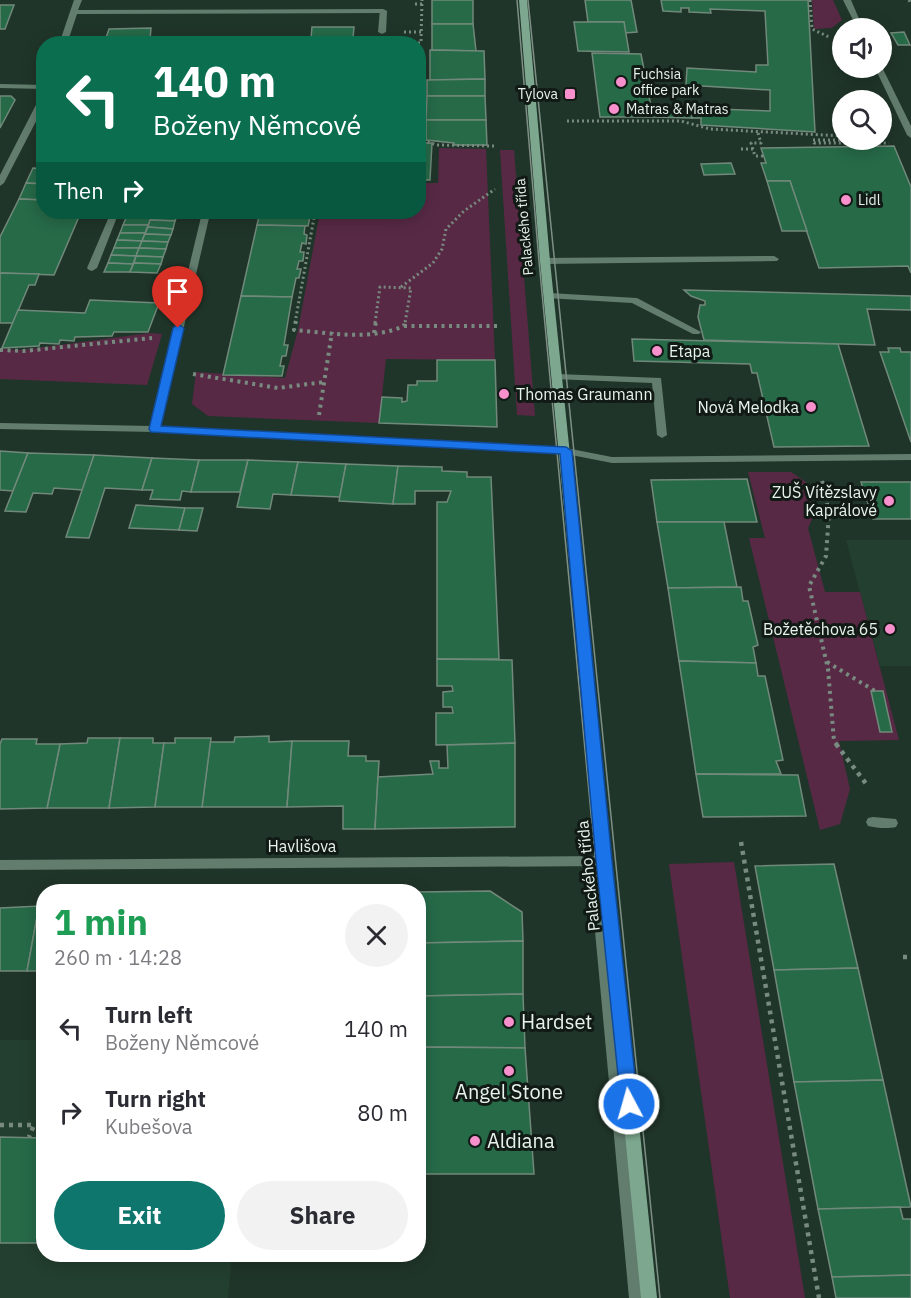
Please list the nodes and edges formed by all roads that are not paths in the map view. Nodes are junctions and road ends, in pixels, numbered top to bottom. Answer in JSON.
{"nodes":[{"id":1,"x":78,"y":0,"type":"edge"},
{"id":2,"x":523,"y":0,"type":"edge"},
{"id":3,"x":847,"y":0,"type":"edge"},
{"id":4,"x":74,"y":12,"type":"junction"},
{"id":5,"x":855,"y":18,"type":"edge"},
{"id":6,"x":382,"y":32,"type":"dead end"},
{"id":7,"x":66,"y":36,"type":"edge"},
{"id":8,"x":884,"y":78,"type":"edge"},
{"id":9,"x":0,"y":86,"type":"edge"},
{"id":10,"x":36,"y":87,"type":"edge"},
{"id":11,"x":36,"y":113,"type":"edge"},
{"id":12,"x":911,"y":135,"type":"edge"},
{"id":13,"x":0,"y":183,"type":"edge"},
{"id":14,"x":112,"y":219,"type":"edge"},
{"id":15,"x":205,"y":219,"type":"edge"},
{"id":16,"x":774,"y":259,"type":"dead end"},
{"id":17,"x":545,"y":261,"type":"junction"},
{"id":18,"x":92,"y":268,"type":"dead end"},
{"id":19,"x":549,"y":296,"type":"junction"},
{"id":20,"x":696,"y":332,"type":"dead end"},
{"id":21,"x":557,"y":377,"type":"junction"},
{"id":22,"x":0,"y":426,"type":"edge"},
{"id":23,"x":155,"y":429,"type":"junction"},
{"id":24,"x":662,"y":435,"type":"dead end"},
{"id":25,"x":566,"y":451,"type":"junction"},
{"id":26,"x":911,"y":457,"type":"edge"},
{"id":27,"x":873,"y":822,"type":"dead end"},
{"id":28,"x":891,"y":823,"type":"dead end"},
{"id":29,"x":604,"y":861,"type":"junction"},
{"id":30,"x":0,"y":865,"type":"edge"},
{"id":31,"x":637,"y":1298,"type":"edge"},
{"id":32,"x":649,"y":1298,"type":"edge"}],
"edges":[{"from":1,"to":4,"type":"street"},
{"from":2,"to":17,"type":"street","name":"Palackého třída"},
{"from":3,"to":5,"type":"street"},
{"from":4,"to":6,"type":"street"},
{"from":4,"to":7,"type":"street"},
{"from":8,"to":12,"type":"street"},
{"from":9,"to":10,"type":"street"},
{"from":11,"to":13,"type":"street"},
{"from":14,"to":18,"type":"street"},
{"from":15,"to":23,"type":"street"},
{"from":16,"to":17,"type":"street"},
{"from":17,"to":19,"type":"street","name":"Palackého třída"},
{"from":19,"to":20,"type":"street"},
{"from":19,"to":21,"type":"street","name":"Palackého třída"},
{"from":21,"to":24,"type":"street"},
{"from":21,"to":25,"type":"street","name":"Palackého třída"},
{"from":22,"to":23,"type":"street"},
{"from":23,"to":25,"type":"street"},
{"from":25,"to":26,"type":"street"},
{"from":25,"to":29,"type":"street","name":"Palackého třída"},
{"from":27,"to":28,"type":"street"},
{"from":29,"to":30,"type":"street","name":"Havlišova"},
{"from":29,"to":31,"type":"street"},
{"from":29,"to":32,"type":"street","name":"Palackého třída"}]}
